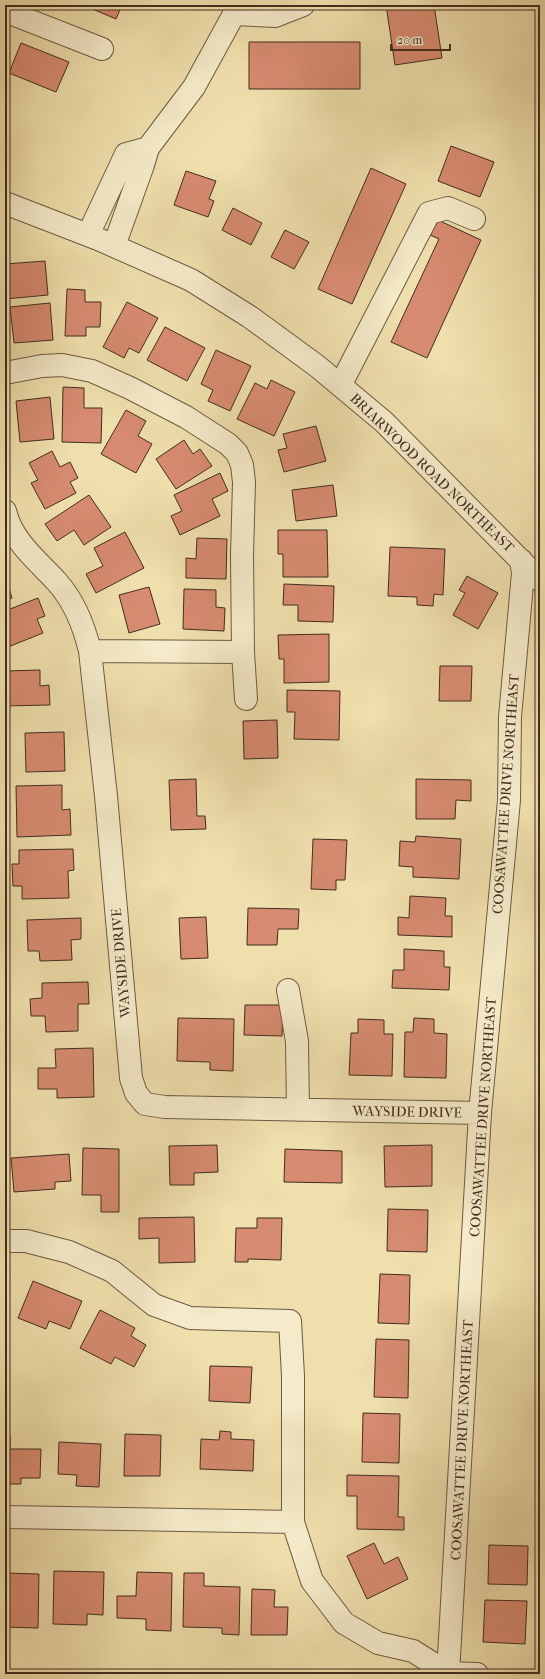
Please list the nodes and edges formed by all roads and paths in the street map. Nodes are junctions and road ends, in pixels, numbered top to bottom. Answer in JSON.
{"nodes":[{"id":1,"x":303,"y":5,"type":"edge"},
{"id":2,"x":234,"y":9,"type":"edge"},
{"id":3,"x":5,"y":11,"type":"edge"},
{"id":4,"x":102,"y":49,"type":"dead end"},
{"id":5,"x":148,"y":148,"type":"junction"},
{"id":6,"x":116,"y":175,"type":"junction"},
{"id":7,"x":136,"y":186,"type":"junction"},
{"id":8,"x":5,"y":203,"type":"edge"},
{"id":9,"x":474,"y":219,"type":"dead end"},
{"id":10,"x":88,"y":235,"type":"junction"},
{"id":11,"x":114,"y":246,"type":"junction"},
{"id":12,"x":5,"y":373,"type":"edge"},
{"id":13,"x":341,"y":384,"type":"junction"},
{"id":14,"x":5,"y":511,"type":"edge"},
{"id":15,"x":521,"y":560,"type":"junction"},
{"id":16,"x":540,"y":580,"type":"edge"},
{"id":17,"x":90,"y":651,"type":"junction"},
{"id":18,"x":243,"y":652,"type":"junction"},
{"id":19,"x":246,"y":699,"type":"dead end"},
{"id":20,"x":288,"y":990,"type":"dead end"},
{"id":21,"x":298,"y":1110,"type":"junction"},
{"id":22,"x":480,"y":1113,"type":"junction"},
{"id":23,"x":5,"y":1241,"type":"edge"},
{"id":24,"x":5,"y":1517,"type":"edge"},
{"id":25,"x":292,"y":1522,"type":"junction"},
{"id":26,"x":448,"y":1674,"type":"edge"},
{"id":27,"x":478,"y":1674,"type":"edge"}],
"edges":[{"from":1,"to":2,"type":"street"},
{"from":2,"to":5,"type":"street"},
{"from":3,"to":4,"type":"street"},
{"from":5,"to":6,"type":"street"},
{"from":5,"to":7,"type":"street"},
{"from":6,"to":7,"type":"street"},
{"from":6,"to":10,"type":"street"},
{"from":7,"to":11,"type":"street"},
{"from":8,"to":10,"type":"street","name":"BRIARWOOD ROAD NORTHEAST"},
{"from":9,"to":13,"type":"street"},
{"from":10,"to":11,"type":"street","name":"BRIARWOOD ROAD NORTHEAST"},
{"from":11,"to":13,"type":"street","name":"BRIARWOOD ROAD NORTHEAST"},
{"from":12,"to":18,"type":"street"},
{"from":13,"to":15,"type":"street","name":"BRIARWOOD ROAD NORTHEAST"},
{"from":14,"to":17,"type":"street","name":"WAYSIDE DRIVE"},
{"from":15,"to":16,"type":"street","name":"BRIARWOOD ROAD NORTHEAST"},
{"from":15,"to":22,"type":"street","name":"COOSAWATTEE DRIVE NORTHEAST"},
{"from":17,"to":18,"type":"street"},
{"from":17,"to":21,"type":"street","name":"WAYSIDE DRIVE"},
{"from":18,"to":19,"type":"street"},
{"from":20,"to":21,"type":"street"},
{"from":21,"to":22,"type":"street","name":"WAYSIDE DRIVE"},
{"from":22,"to":26,"type":"street","name":"COOSAWATTEE DRIVE NORTHEAST"},
{"from":23,"to":25,"type":"street"},
{"from":24,"to":25,"type":"street"},
{"from":25,"to":26,"type":"street"},
{"from":26,"to":27,"type":"street"}]}
